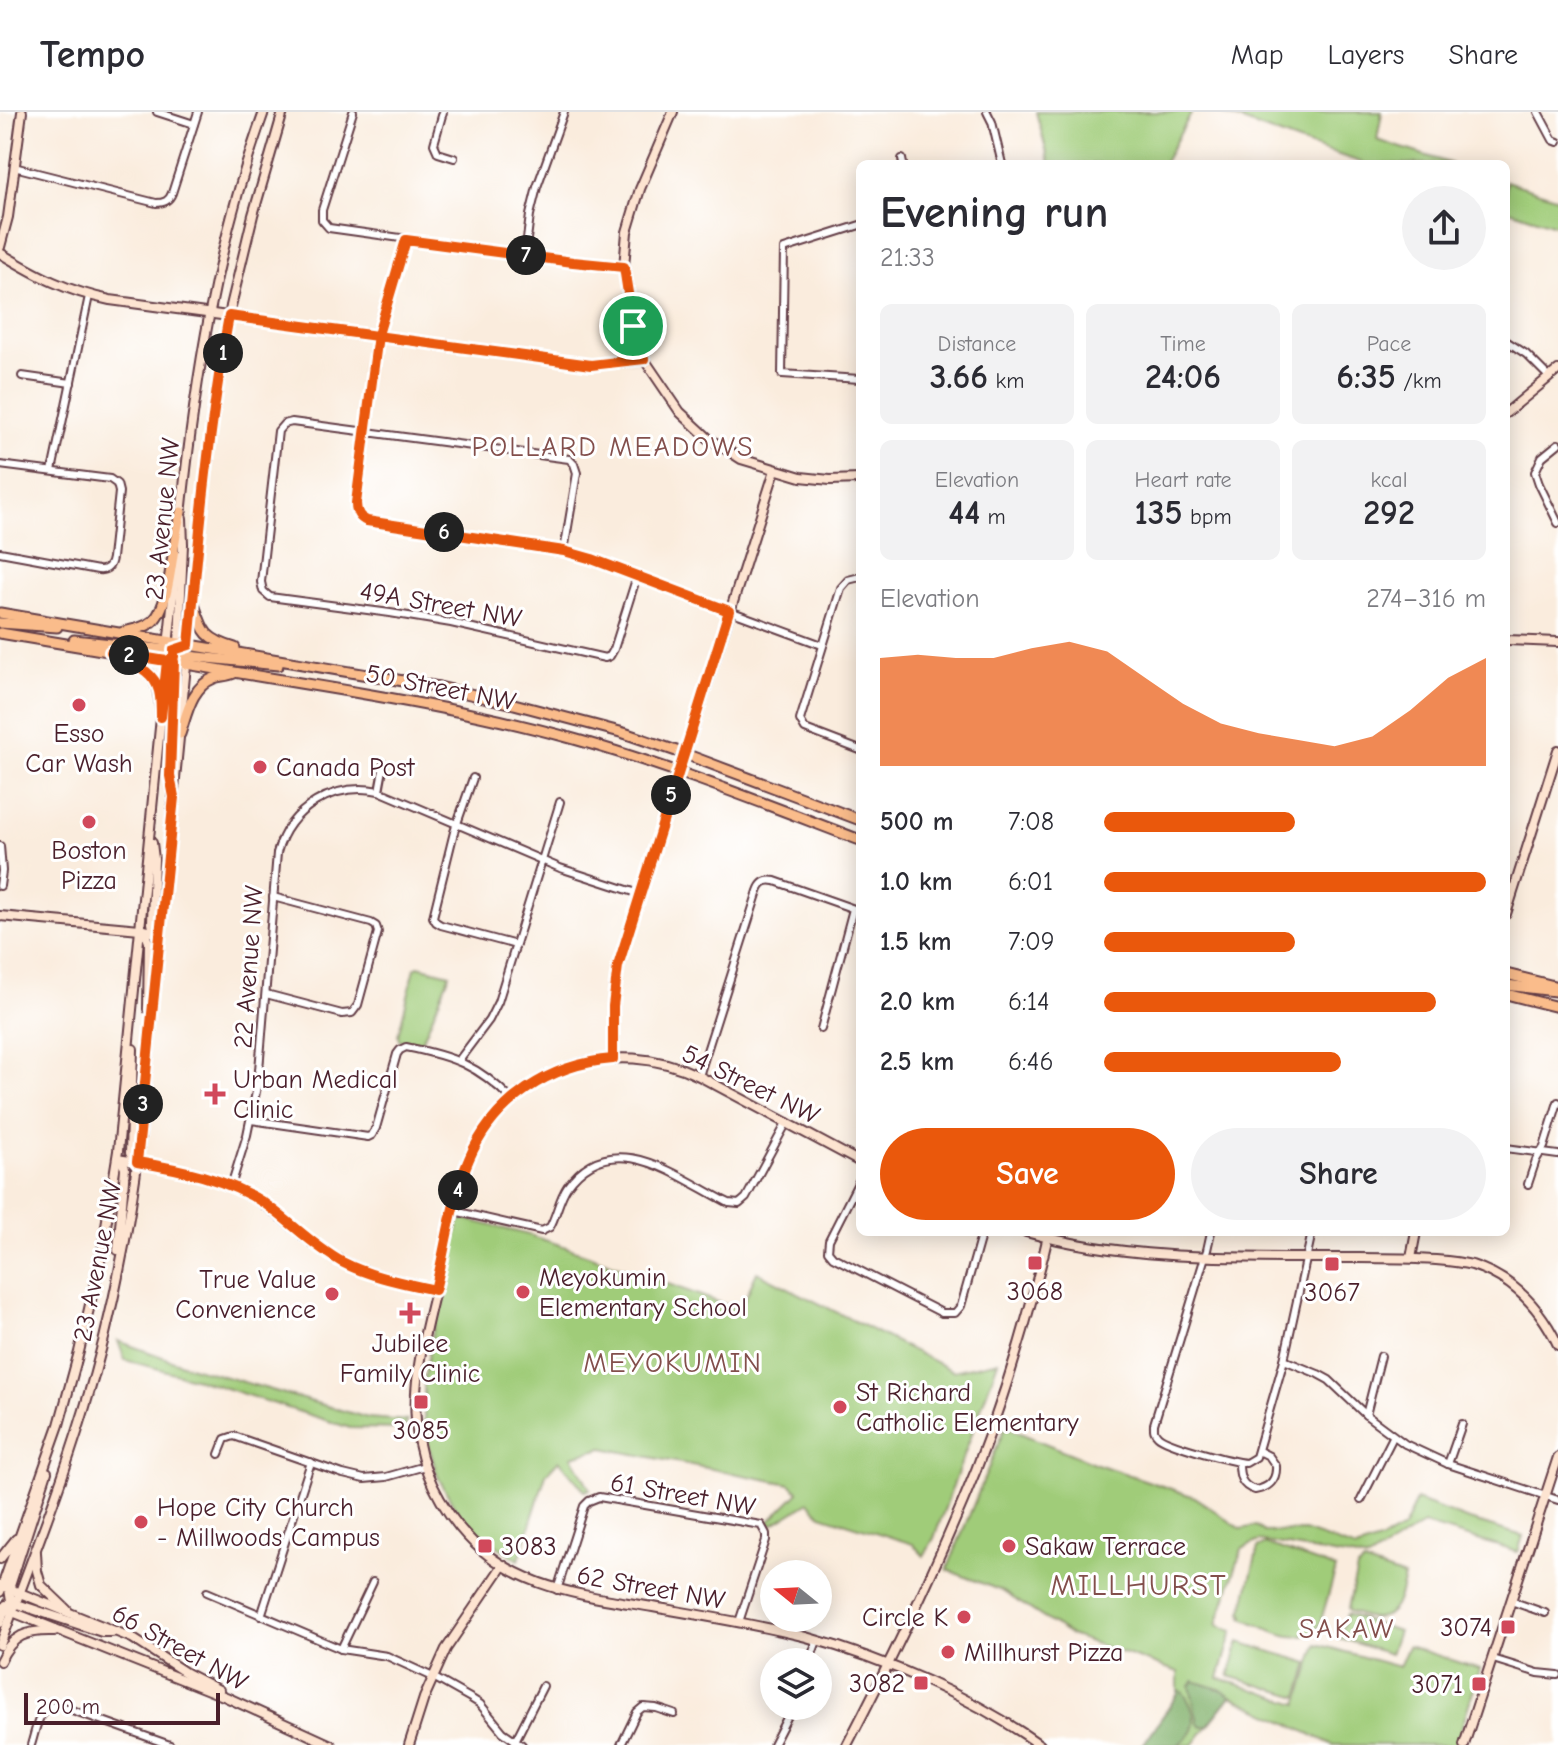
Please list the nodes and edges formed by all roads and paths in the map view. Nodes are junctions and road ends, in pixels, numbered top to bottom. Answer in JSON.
{"nodes":[{"id":1,"x":22,"y":112,"type":"edge"},
{"id":2,"x":157,"y":112,"type":"edge"},
{"id":3,"x":198,"y":112,"type":"edge"},
{"id":4,"x":264,"y":112,"type":"edge"},
{"id":5,"x":283,"y":112,"type":"edge"},
{"id":6,"x":353,"y":112,"type":"edge"},
{"id":7,"x":443,"y":112,"type":"edge"},
{"id":8,"x":564,"y":112,"type":"edge"},
{"id":9,"x":673,"y":112,"type":"edge"},
{"id":10,"x":987,"y":112,"type":"edge"},
{"id":11,"x":1538,"y":112,"type":"edge"},
{"id":12,"x":194,"y":124,"type":"junction"},
{"id":13,"x":1558,"y":142,"type":"edge"},
{"id":14,"x":454,"y":158,"type":"dead end"},
{"id":15,"x":1001,"y":160,"type":"edge"},
{"id":16,"x":14,"y":167,"type":"junction"},
{"id":17,"x":856,"y":226,"type":"edge"},
{"id":18,"x":406,"y":240,"type":"junction"},
{"id":19,"x":0,"y":247,"type":"edge"},
{"id":20,"x":0,"y":253,"type":"edge"},
{"id":21,"x":525,"y":255,"type":"junction"},
{"id":22,"x":624,"y":267,"type":"junction"},
{"id":23,"x":89,"y":296,"type":"junction"},
{"id":24,"x":210,"y":314,"type":"junction"},
{"id":25,"x":229,"y":316,"type":"junction"},
{"id":26,"x":378,"y":335,"type":"junction"},
{"id":27,"x":1510,"y":344,"type":"edge"},
{"id":28,"x":644,"y":359,"type":"junction"},
{"id":29,"x":1558,"y":370,"type":"edge"},
{"id":30,"x":22,"y":376,"type":"dead end"},
{"id":31,"x":1549,"y":377,"type":"junction"},
{"id":32,"x":856,"y":379,"type":"edge"},
{"id":33,"x":71,"y":383,"type":"junction"},
{"id":34,"x":1510,"y":410,"type":"edge"},
{"id":35,"x":365,"y":432,"type":"junction"},
{"id":36,"x":1558,"y":444,"type":"edge"},
{"id":37,"x":0,"y":465,"type":"edge"},
{"id":38,"x":775,"y":470,"type":"junction"},
{"id":39,"x":52,"y":471,"type":"junction"},
{"id":40,"x":856,"y":479,"type":"edge"},
{"id":41,"x":181,"y":511,"type":"junction"},
{"id":42,"x":1558,"y":523,"type":"edge"},
{"id":43,"x":564,"y":551,"type":"junction"},
{"id":44,"x":0,"y":552,"type":"edge"},
{"id":45,"x":637,"y":576,"type":"junction"},
{"id":46,"x":856,"y":578,"type":"edge"},
{"id":47,"x":193,"y":601,"type":"junction"},
{"id":48,"x":729,"y":611,"type":"junction"},
{"id":49,"x":0,"y":613,"type":"edge"},
{"id":50,"x":0,"y":623,"type":"edge"},
{"id":51,"x":80,"y":627,"type":"junction"},
{"id":52,"x":0,"y":633,"type":"edge"},
{"id":53,"x":116,"y":633,"type":"junction"},
{"id":54,"x":38,"y":639,"type":"junction"},
{"id":55,"x":1510,"y":640,"type":"edge"},
{"id":56,"x":1558,"y":642,"type":"edge"},
{"id":57,"x":822,"y":645,"type":"junction"},
{"id":58,"x":111,"y":652,"type":"junction"},
{"id":59,"x":178,"y":653,"type":"junction"},
{"id":60,"x":256,"y":656,"type":"junction"},
{"id":61,"x":306,"y":665,"type":"junction"},
{"id":62,"x":237,"y":672,"type":"junction"},
{"id":63,"x":161,"y":717,"type":"junction"},
{"id":64,"x":180,"y":734,"type":"junction"},
{"id":65,"x":856,"y":749,"type":"edge"},
{"id":66,"x":1558,"y":750,"type":"edge"},
{"id":67,"x":685,"y":754,"type":"junction"},
{"id":68,"x":384,"y":764,"type":"dead end"},
{"id":69,"x":679,"y":771,"type":"junction"},
{"id":70,"x":473,"y":778,"type":"dead end"},
{"id":71,"x":379,"y":791,"type":"junction"},
{"id":72,"x":174,"y":797,"type":"junction"},
{"id":73,"x":560,"y":802,"type":"dead end"},
{"id":74,"x":856,"y":818,"type":"edge"},
{"id":75,"x":457,"y":824,"type":"junction"},
{"id":76,"x":151,"y":828,"type":"junction"},
{"id":77,"x":856,"y":838,"type":"edge"},
{"id":78,"x":0,"y":846,"type":"edge"},
{"id":79,"x":541,"y":860,"type":"junction"},
{"id":80,"x":0,"y":886,"type":"edge"},
{"id":81,"x":1510,"y":893,"type":"edge"},
{"id":82,"x":640,"y":894,"type":"junction"},
{"id":83,"x":273,"y":897,"type":"junction"},
{"id":84,"x":856,"y":910,"type":"edge"},
{"id":85,"x":0,"y":916,"type":"edge"},
{"id":86,"x":140,"y":929,"type":"junction"},
{"id":87,"x":160,"y":934,"type":"junction"},
{"id":88,"x":516,"y":945,"type":"junction"},
{"id":89,"x":1510,"y":975,"type":"edge"},
{"id":90,"x":1510,"y":985,"type":"edge"},
{"id":91,"x":1558,"y":989,"type":"edge"},
{"id":92,"x":266,"y":994,"type":"junction"},
{"id":93,"x":1510,"y":995,"type":"edge"},
{"id":94,"x":1558,"y":1007,"type":"edge"},
{"id":95,"x":130,"y":1028,"type":"junction"},
{"id":96,"x":821,"y":1029,"type":"dead end"},
{"id":97,"x":149,"y":1035,"type":"junction"},
{"id":98,"x":613,"y":1059,"type":"junction"},
{"id":99,"x":459,"y":1060,"type":"junction"},
{"id":100,"x":699,"y":1076,"type":"junction"},
{"id":101,"x":511,"y":1099,"type":"junction"},
{"id":102,"x":1558,"y":1102,"type":"edge"},
{"id":103,"x":251,"y":1120,"type":"junction"},
{"id":104,"x":787,"y":1122,"type":"junction"},
{"id":105,"x":1510,"y":1149,"type":"edge"},
{"id":106,"x":1540,"y":1153,"type":"junction"},
{"id":107,"x":1558,"y":1155,"type":"edge"},
{"id":108,"x":117,"y":1159,"type":"junction"},
{"id":109,"x":856,"y":1160,"type":"edge"},
{"id":110,"x":137,"y":1162,"type":"junction"},
{"id":111,"x":1528,"y":1184,"type":"dead end"},
{"id":112,"x":231,"y":1186,"type":"junction"},
{"id":113,"x":856,"y":1187,"type":"edge"},
{"id":114,"x":454,"y":1211,"type":"junction"},
{"id":115,"x":981,"y":1236,"type":"edge"},
{"id":116,"x":1049,"y":1236,"type":"edge"},
{"id":117,"x":1053,"y":1236,"type":"edge"},
{"id":118,"x":1210,"y":1236,"type":"edge"},
{"id":119,"x":1311,"y":1236,"type":"edge"},
{"id":120,"x":1415,"y":1236,"type":"edge"},
{"id":121,"x":1205,"y":1256,"type":"junction"},
{"id":122,"x":1306,"y":1258,"type":"junction"},
{"id":123,"x":1411,"y":1258,"type":"junction"},
{"id":124,"x":118,"y":1273,"type":"junction"},
{"id":125,"x":435,"y":1290,"type":"junction"},
{"id":126,"x":1558,"y":1345,"type":"edge"},
{"id":127,"x":1381,"y":1356,"type":"dead end"},
{"id":128,"x":1284,"y":1360,"type":"junction"},
{"id":129,"x":1366,"y":1415,"type":"junction"},
{"id":130,"x":1462,"y":1424,"type":"dead end"},
{"id":131,"x":59,"y":1425,"type":"junction"},
{"id":132,"x":1393,"y":1437,"type":"junction"},
{"id":133,"x":219,"y":1454,"type":"dead end"},
{"id":134,"x":1257,"y":1454,"type":"junction"},
{"id":135,"x":1558,"y":1457,"type":"edge"},
{"id":136,"x":311,"y":1462,"type":"junction"},
{"id":137,"x":1239,"y":1463,"type":"junction"},
{"id":138,"x":1448,"y":1464,"type":"junction"},
{"id":139,"x":425,"y":1466,"type":"junction"},
{"id":140,"x":1545,"y":1496,"type":"junction"},
{"id":141,"x":1361,"y":1500,"type":"dead end"},
{"id":142,"x":1558,"y":1500,"type":"edge"},
{"id":143,"x":20,"y":1536,"type":"junction"},
{"id":144,"x":36,"y":1550,"type":"junction"},
{"id":145,"x":0,"y":1559,"type":"edge"},
{"id":146,"x":503,"y":1565,"type":"junction"},
{"id":147,"x":373,"y":1582,"type":"dead end"},
{"id":148,"x":557,"y":1590,"type":"junction"},
{"id":149,"x":207,"y":1592,"type":"dead end"},
{"id":150,"x":6,"y":1598,"type":"edge"},
{"id":151,"x":1511,"y":1601,"type":"junction"},
{"id":152,"x":71,"y":1613,"type":"junction"},
{"id":153,"x":1545,"y":1613,"type":"dead end"},
{"id":154,"x":261,"y":1616,"type":"junction"},
{"id":155,"x":739,"y":1622,"type":"junction"},
{"id":156,"x":0,"y":1623,"type":"edge"},
{"id":157,"x":61,"y":1631,"type":"junction"},
{"id":158,"x":117,"y":1632,"type":"junction"},
{"id":159,"x":817,"y":1641,"type":"junction"},
{"id":160,"x":0,"y":1645,"type":"edge"},
{"id":161,"x":814,"y":1648,"type":"edge"},
{"id":162,"x":341,"y":1649,"type":"junction"},
{"id":163,"x":1493,"y":1659,"type":"junction"},
{"id":164,"x":0,"y":1661,"type":"edge"},
{"id":165,"x":888,"y":1665,"type":"junction"},
{"id":166,"x":1558,"y":1675,"type":"edge"},
{"id":167,"x":433,"y":1677,"type":"junction"},
{"id":168,"x":543,"y":1686,"type":"dead end"},
{"id":169,"x":251,"y":1709,"type":"junction"},
{"id":170,"x":674,"y":1714,"type":"dead end"},
{"id":171,"x":786,"y":1720,"type":"edge"},
{"id":172,"x":518,"y":1743,"type":"edge"},
{"id":173,"x":31,"y":1745,"type":"edge"},
{"id":174,"x":170,"y":1745,"type":"edge"},
{"id":175,"x":331,"y":1745,"type":"edge"},
{"id":176,"x":409,"y":1745,"type":"edge"},
{"id":177,"x":621,"y":1745,"type":"edge"},
{"id":178,"x":773,"y":1745,"type":"edge"},
{"id":179,"x":847,"y":1745,"type":"edge"},
{"id":180,"x":1040,"y":1745,"type":"edge"},
{"id":181,"x":1464,"y":1745,"type":"edge"}],
"edges":[{"from":1,"to":16,"type":"street"},
{"from":2,"to":12,"type":"street"},
{"from":3,"to":12,"type":"street"},
{"from":4,"to":24,"type":"street","name":"23 Avenue NW"},
{"from":5,"to":25,"type":"street","name":"23 Avenue NW"},
{"from":6,"to":18,"type":"street"},
{"from":7,"to":14,"type":"street"},
{"from":8,"to":21,"type":"street"},
{"from":9,"to":22,"type":"street"},
{"from":10,"to":15,"type":"street"},
{"from":11,"to":13,"type":"street"},
{"from":12,"to":16,"type":"street"},
{"from":16,"to":19,"type":"street"},
{"from":17,"to":32,"type":"street"},
{"from":18,"to":21,"type":"street"},
{"from":18,"to":26,"type":"street"},
{"from":20,"to":23,"type":"street"},
{"from":21,"to":22,"type":"street"},
{"from":22,"to":28,"type":"street"},
{"from":23,"to":24,"type":"street"},
{"from":23,"to":33,"type":"street"},
{"from":24,"to":25,"type":"street"},
{"from":24,"to":41,"type":"street","name":"23 Avenue NW"},
{"from":25,"to":26,"type":"street"},
{"from":25,"to":47,"type":"street","name":"23 Avenue NW"},
{"from":26,"to":28,"type":"street"},
{"from":26,"to":35,"type":"street"},
{"from":27,"to":31,"type":"street"},
{"from":28,"to":38,"type":"street"},
{"from":29,"to":31,"type":"street"},
{"from":30,"to":33,"type":"street"},
{"from":31,"to":34,"type":"street"},
{"from":33,"to":39,"type":"street"},
{"from":35,"to":43,"type":"street"},
{"from":35,"to":43,"type":"street"},
{"from":35,"to":45,"type":"street","name":"49A Street NW"},
{"from":36,"to":42,"type":"street"},
{"from":37,"to":39,"type":"street"},
{"from":38,"to":40,"type":"street"},
{"from":38,"to":48,"type":"street"},
{"from":39,"to":44,"type":"street"},
{"from":41,"to":53,"type":"main road"},
{"from":41,"to":59,"type":"street","name":"23 Avenue NW"},
{"from":43,"to":45,"type":"street"},
{"from":45,"to":48,"type":"street"},
{"from":46,"to":57,"type":"street"},
{"from":47,"to":59,"type":"street","name":"23 Avenue NW"},
{"from":47,"to":60,"type":"main road"},
{"from":48,"to":57,"type":"street"},
{"from":48,"to":67,"type":"street"},
{"from":49,"to":51,"type":"main road","name":"50 Street NW"},
{"from":50,"to":51,"type":"main road"},
{"from":51,"to":53,"type":"main road","name":"50 Street NW"},
{"from":52,"to":54,"type":"main road","name":"50 Street NW"},
{"from":53,"to":59,"type":"main road","name":"50 Street NW"},
{"from":54,"to":58,"type":"main road","name":"50 Street NW"},
{"from":54,"to":59,"type":"main road"},
{"from":55,"to":56,"type":"street"},
{"from":57,"to":65,"type":"street"},
{"from":58,"to":59,"type":"main road","name":"50 Street NW"},
{"from":58,"to":63,"type":"main road"},
{"from":59,"to":60,"type":"main road","name":"50 Street NW"},
{"from":59,"to":61,"type":"main road"},
{"from":59,"to":62,"type":"main road","name":"50 Street NW"},
{"from":59,"to":63,"type":"street","name":"23 Avenue NW"},
{"from":59,"to":64,"type":"street","name":"23 Avenue NW"},
{"from":59,"to":72,"type":"street"},
{"from":60,"to":61,"type":"main road","name":"50 Street NW"},
{"from":61,"to":67,"type":"main road","name":"50 Street NW"},
{"from":62,"to":64,"type":"main road"},
{"from":62,"to":69,"type":"main road","name":"50 Street NW"},
{"from":63,"to":76,"type":"street","name":"23 Avenue NW"},
{"from":64,"to":72,"type":"street","name":"23 Avenue NW"},
{"from":66,"to":81,"type":"street"},
{"from":67,"to":69,"type":"street"},
{"from":67,"to":74,"type":"main road","name":"50 Street NW"},
{"from":68,"to":71,"type":"street"},
{"from":69,"to":77,"type":"main road","name":"50 Street NW"},
{"from":69,"to":82,"type":"street"},
{"from":70,"to":75,"type":"street"},
{"from":71,"to":75,"type":"street"},
{"from":71,"to":83,"type":"street","name":"22 Avenue NW"},
{"from":72,"to":87,"type":"street","name":"23 Avenue NW"},
{"from":73,"to":79,"type":"street"},
{"from":75,"to":79,"type":"street"},
{"from":75,"to":88,"type":"street"},
{"from":76,"to":86,"type":"street","name":"23 Avenue NW"},
{"from":76,"to":87,"type":"street"},
{"from":78,"to":80,"type":"street"},
{"from":79,"to":82,"type":"street"},
{"from":79,"to":88,"type":"street"},
{"from":82,"to":98,"type":"street"},
{"from":83,"to":92,"type":"street","name":"22 Avenue NW"},
{"from":83,"to":92,"type":"street"},
{"from":84,"to":96,"type":"street"},
{"from":84,"to":100,"type":"street"},
{"from":85,"to":86,"type":"street"},
{"from":86,"to":87,"type":"street"},
{"from":86,"to":95,"type":"street","name":"23 Avenue NW"},
{"from":86,"to":97,"type":"street"},
{"from":87,"to":97,"type":"street","name":"23 Avenue NW"},
{"from":88,"to":99,"type":"street"},
{"from":89,"to":91,"type":"main road"},
{"from":90,"to":91,"type":"main road"},
{"from":92,"to":103,"type":"street","name":"22 Avenue NW"},
{"from":93,"to":94,"type":"main road"},
{"from":95,"to":108,"type":"street","name":"23 Avenue NW"},
{"from":95,"to":110,"type":"street"},
{"from":97,"to":110,"type":"street","name":"23 Avenue NW"},
{"from":98,"to":100,"type":"street","name":"54 Street NW"},
{"from":98,"to":101,"type":"street","name":"54 Street NW"},
{"from":99,"to":101,"type":"street"},
{"from":99,"to":103,"type":"street"},
{"from":100,"to":104,"type":"street","name":"54 Street NW"},
{"from":101,"to":114,"type":"street","name":"54 Street NW"},
{"from":102,"to":106,"type":"street"},
{"from":103,"to":112,"type":"street","name":"22 Avenue NW"},
{"from":104,"to":109,"type":"street","name":"54 Street NW"},
{"from":104,"to":114,"type":"street"},
{"from":105,"to":106,"type":"street"},
{"from":106,"to":107,"type":"street"},
{"from":106,"to":111,"type":"street"},
{"from":108,"to":110,"type":"street"},
{"from":108,"to":124,"type":"street"},
{"from":108,"to":131,"type":"street","name":"23 Avenue NW"},
{"from":110,"to":112,"type":"street"},
{"from":110,"to":124,"type":"street","name":"23 Avenue NW"},
{"from":112,"to":125,"type":"street"},
{"from":113,"to":115,"type":"street"},
{"from":114,"to":125,"type":"street","name":"54 Street NW"},
{"from":116,"to":165,"type":"street"},
{"from":117,"to":121,"type":"street"},
{"from":118,"to":121,"type":"street"},
{"from":119,"to":122,"type":"street"},
{"from":120,"to":123,"type":"street"},
{"from":121,"to":122,"type":"street"},
{"from":121,"to":137,"type":"street"},
{"from":122,"to":123,"type":"street"},
{"from":122,"to":128,"type":"street"},
{"from":123,"to":126,"type":"street"},
{"from":124,"to":144,"type":"street","name":"23 Avenue NW"},
{"from":125,"to":139,"type":"street","name":"62 Street NW"},
{"from":127,"to":129,"type":"street"},
{"from":128,"to":129,"type":"street"},
{"from":128,"to":134,"type":"street"},
{"from":129,"to":132,"type":"street"},
{"from":130,"to":138,"type":"street"},
{"from":131,"to":143,"type":"street","name":"23 Avenue NW"},
{"from":131,"to":150,"type":"street"},
{"from":132,"to":138,"type":"street"},
{"from":132,"to":141,"type":"street"},
{"from":133,"to":136,"type":"street"},
{"from":134,"to":137,"type":"street"},
{"from":134,"to":137,"type":"street"},
{"from":135,"to":140,"type":"street"},
{"from":136,"to":139,"type":"street"},
{"from":136,"to":154,"type":"street"},
{"from":138,"to":140,"type":"street"},
{"from":139,"to":146,"type":"street","name":"62 Street NW"},
{"from":140,"to":142,"type":"street"},
{"from":140,"to":151,"type":"street"},
{"from":143,"to":145,"type":"street"},
{"from":143,"to":150,"type":"street","name":"23 Avenue NW"},
{"from":144,"to":150,"type":"street","name":"23 Avenue NW"},
{"from":144,"to":152,"type":"street"},
{"from":146,"to":148,"type":"street","name":"62 Street NW"},
{"from":146,"to":167,"type":"street"},
{"from":147,"to":162,"type":"street"},
{"from":148,"to":155,"type":"street","name":"62 Street NW"},
{"from":148,"to":155,"type":"street","name":"61 Street NW"},
{"from":149,"to":154,"type":"street"},
{"from":150,"to":152,"type":"street","name":"66 Street NW"},
{"from":150,"to":156,"type":"street"},
{"from":150,"to":157,"type":"street","name":"66 Street NW"},
{"from":150,"to":158,"type":"street"},
{"from":150,"to":160,"type":"street","name":"23 Avenue NW"},
{"from":151,"to":153,"type":"street"},
{"from":151,"to":163,"type":"street"},
{"from":152,"to":158,"type":"street","name":"66 Street NW"},
{"from":154,"to":162,"type":"street"},
{"from":155,"to":159,"type":"street","name":"62 Street NW"},
{"from":157,"to":164,"type":"street"},
{"from":157,"to":169,"type":"street","name":"66 Street NW"},
{"from":158,"to":169,"type":"street","name":"66 Street NW"},
{"from":159,"to":161,"type":"street"},
{"from":159,"to":165,"type":"street","name":"62 Street NW"},
{"from":162,"to":167,"type":"street"},
{"from":163,"to":166,"type":"street"},
{"from":163,"to":181,"type":"street"},
{"from":165,"to":179,"type":"street"},
{"from":165,"to":180,"type":"street","name":"62 Street NW"},
{"from":167,"to":172,"type":"street"},
{"from":167,"to":176,"type":"street"},
{"from":168,"to":172,"type":"street"},
{"from":169,"to":175,"type":"street","name":"66 Street NW"},
{"from":170,"to":177,"type":"street"},
{"from":171,"to":178,"type":"street"},
{"from":173,"to":174,"type":"street"}]}
